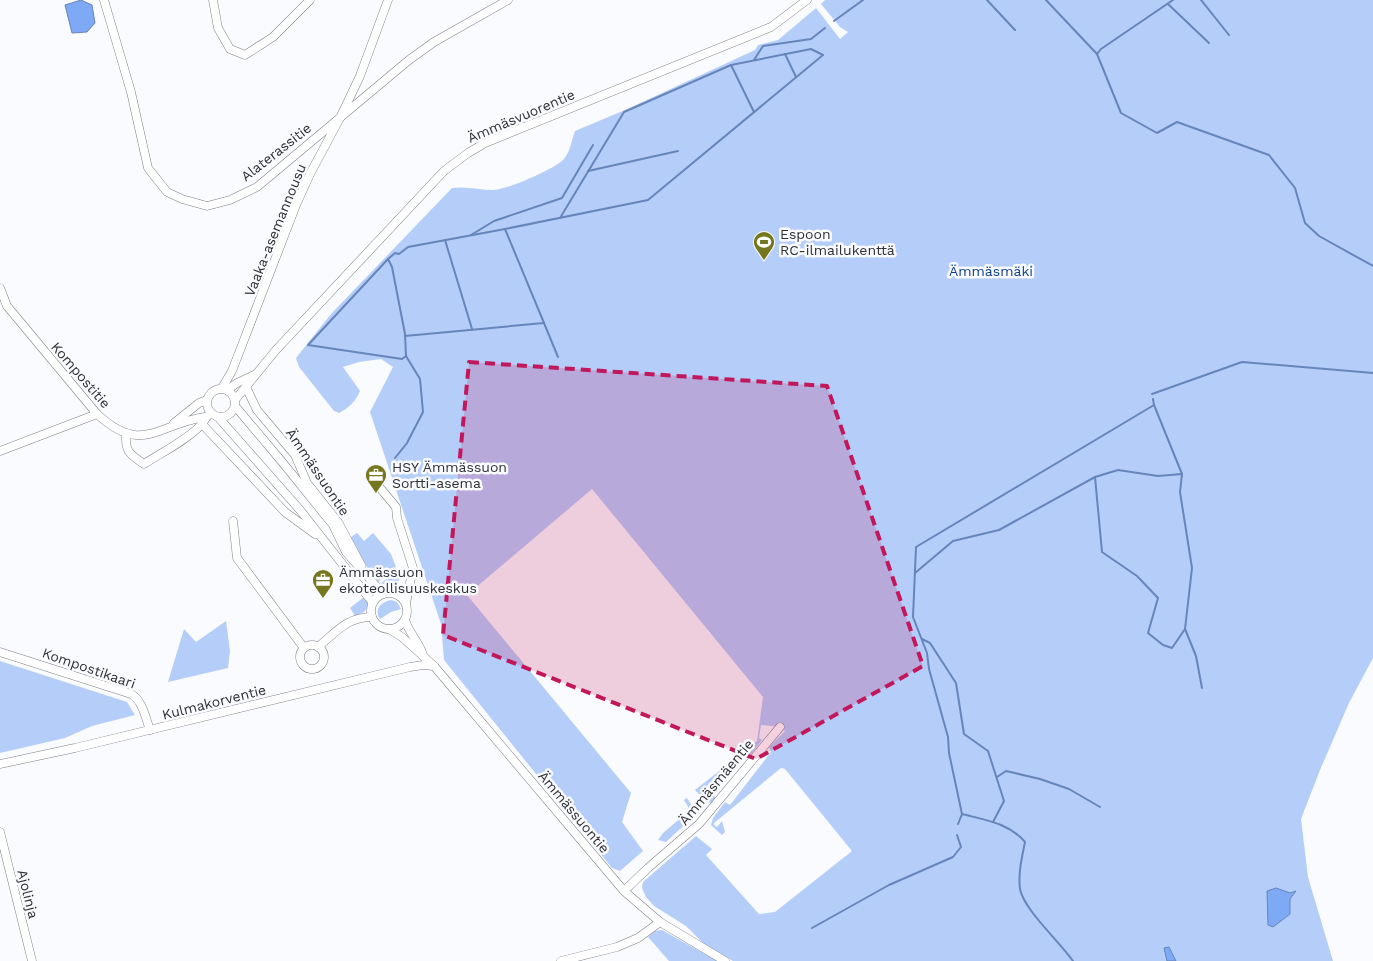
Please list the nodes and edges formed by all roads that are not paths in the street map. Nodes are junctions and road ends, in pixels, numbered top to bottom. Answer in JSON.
{"nodes":[{"id":1,"x":104,"y":0,"type":"edge"},
{"id":2,"x":214,"y":0,"type":"edge"},
{"id":3,"x":310,"y":0,"type":"edge"},
{"id":4,"x":388,"y":0,"type":"edge"},
{"id":5,"x":508,"y":0,"type":"edge"},
{"id":6,"x":807,"y":0,"type":"edge"},
{"id":7,"x":341,"y":116,"type":"junction"},
{"id":8,"x":0,"y":288,"type":"edge"},
{"id":9,"x":256,"y":374,"type":"junction"},
{"id":10,"x":246,"y":387,"type":"junction"},
{"id":11,"x":224,"y":389,"type":"junction"},
{"id":12,"x":207,"y":400,"type":"junction"},
{"id":13,"x":235,"y":403,"type":"junction"},
{"id":14,"x":97,"y":414,"type":"junction"},
{"id":15,"x":209,"y":418,"type":"junction"},
{"id":16,"x":168,"y":428,"type":"junction"},
{"id":17,"x":126,"y":433,"type":"junction"},
{"id":18,"x":0,"y":451,"type":"edge"},
{"id":19,"x":369,"y":477,"type":"dead end"},
{"id":20,"x":233,"y":521,"type":"dead end"},
{"id":21,"x":323,"y":540,"type":"junction"},
{"id":22,"x":365,"y":574,"type":"junction"},
{"id":23,"x":383,"y":594,"type":"junction"},
{"id":24,"x":373,"y":603,"type":"junction"},
{"id":25,"x":406,"y":603,"type":"junction"},
{"id":26,"x":372,"y":617,"type":"junction"},
{"id":27,"x":405,"y":620,"type":"junction"},
{"id":28,"x":389,"y":630,"type":"junction"},
{"id":29,"x":318,"y":647,"type":"junction"},
{"id":30,"x":304,"y":648,"type":"junction"},
{"id":31,"x":0,"y":652,"type":"edge"},
{"id":32,"x":423,"y":655,"type":"junction"},
{"id":33,"x":434,"y":666,"type":"junction"},
{"id":34,"x":780,"y":727,"type":"dead end"},
{"id":35,"x":150,"y":730,"type":"junction"},
{"id":36,"x":0,"y":764,"type":"edge"},
{"id":37,"x":0,"y":832,"type":"edge"},
{"id":38,"x":624,"y":891,"type":"junction"},
{"id":39,"x":660,"y":922,"type":"junction"},
{"id":40,"x":32,"y":961,"type":"edge"},
{"id":41,"x":561,"y":961,"type":"edge"},
{"id":42,"x":726,"y":961,"type":"edge"}],
"edges":[{"from":1,"to":7,"type":"street","name":"Alaterassitie"},
{"from":2,"to":3,"type":"street"},
{"from":4,"to":7,"type":"street","name":"Vaaka-asemannousu"},
{"from":5,"to":7,"type":"street","name":"Alaterassitie"},
{"from":6,"to":9,"type":"street","name":"Ämmäsvuorentie"},
{"from":7,"to":11,"type":"street","name":"Vaaka-asemannousu"},
{"from":8,"to":14,"type":"street","name":"Kompostitie"},
{"from":9,"to":10,"type":"street","name":"Ämmäsvuorentie"},
{"from":9,"to":11,"type":"street"},
{"from":10,"to":13,"type":"street","name":"Ämmäsvuorentie"},
{"from":10,"to":22,"type":"street","name":"Ämmässuontie"},
{"from":11,"to":12,"type":"street"},
{"from":11,"to":13,"type":"street"},
{"from":12,"to":15,"type":"street"},
{"from":12,"to":16,"type":"street","name":"Kompostitie"},
{"from":13,"to":15,"type":"street"},
{"from":13,"to":22,"type":"street","name":"Ämmässuontie"},
{"from":14,"to":17,"type":"street","name":"Kompostitie"},
{"from":14,"to":18,"type":"street"},
{"from":15,"to":16,"type":"street","name":"Kompostitie"},
{"from":15,"to":17,"type":"street"},
{"from":15,"to":21,"type":"street"},
{"from":15,"to":21,"type":"street"},
{"from":16,"to":17,"type":"street","name":"Kompostitie"},
{"from":19,"to":25,"type":"street"},
{"from":20,"to":30,"type":"street"},
{"from":21,"to":24,"type":"street"},
{"from":22,"to":23,"type":"street","name":"Ämmässuontie"},
{"from":23,"to":24,"type":"street"},
{"from":23,"to":25,"type":"street"},
{"from":24,"to":26,"type":"street"},
{"from":25,"to":27,"type":"street"},
{"from":26,"to":28,"type":"street"},
{"from":26,"to":29,"type":"street"},
{"from":27,"to":28,"type":"street"},
{"from":27,"to":32,"type":"street","name":"Ämmässuontie"},
{"from":28,"to":32,"type":"street","name":"Ämmässuontie"},
{"from":29,"to":30,"type":"street"},
{"from":29,"to":30,"type":"street"},
{"from":31,"to":35,"type":"street","name":"Kompostikaari"},
{"from":32,"to":33,"type":"street","name":"Ämmässuontie"},
{"from":33,"to":35,"type":"street","name":"Kulmakorventie"},
{"from":33,"to":38,"type":"street","name":"Ämmässuontie"},
{"from":34,"to":38,"type":"street","name":"Ämmäsmäentie"},
{"from":35,"to":36,"type":"street","name":"Kulmakorventie"},
{"from":37,"to":40,"type":"street","name":"Ajolinja"},
{"from":38,"to":39,"type":"street","name":"Ämmässuontie"},
{"from":39,"to":41,"type":"street"},
{"from":39,"to":42,"type":"street","name":"Ämmässuontie"}]}
